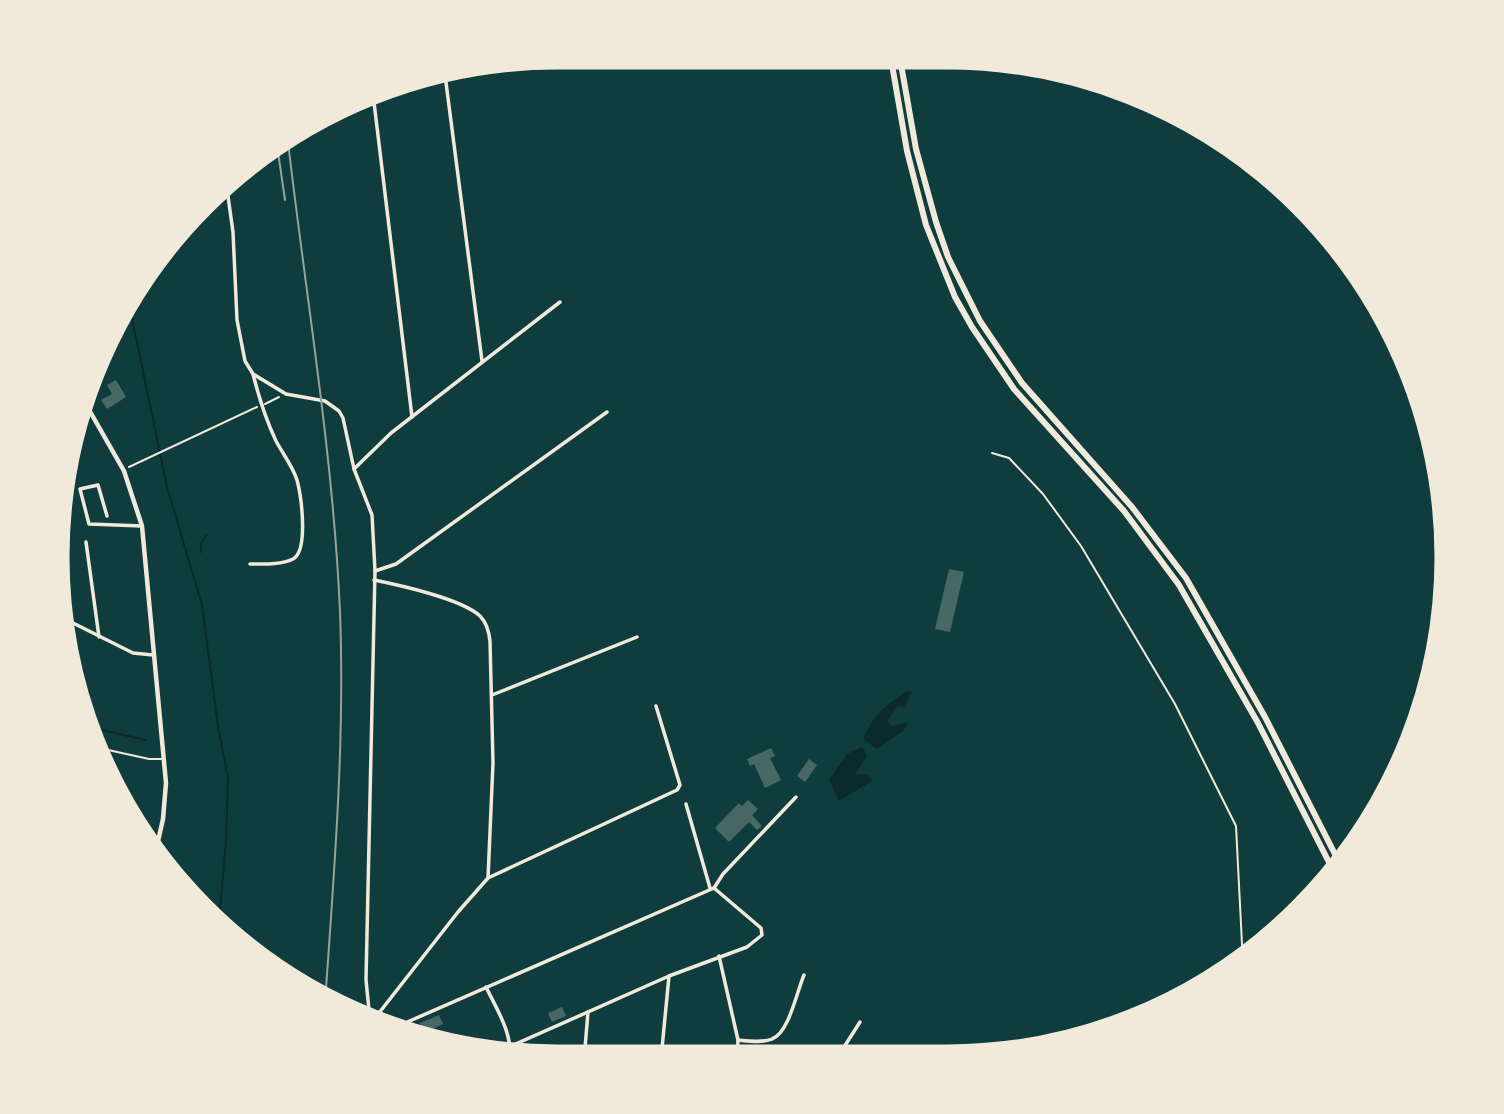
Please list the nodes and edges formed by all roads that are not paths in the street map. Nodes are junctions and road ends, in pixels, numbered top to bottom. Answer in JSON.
{"nodes":[{"id":1,"x":892,"y":65,"type":"edge"},
{"id":2,"x":901,"y":65,"type":"edge"},
{"id":3,"x":445,"y":78,"type":"edge"},
{"id":4,"x":374,"y":100,"type":"edge"},
{"id":5,"x":228,"y":191,"type":"edge"},
{"id":6,"x":560,"y":302,"type":"dead end"},
{"id":7,"x":482,"y":361,"type":"junction"},
{"id":8,"x":253,"y":374,"type":"junction"},
{"id":9,"x":88,"y":408,"type":"edge"},
{"id":10,"x":607,"y":412,"type":"dead end"},
{"id":11,"x":412,"y":417,"type":"junction"},
{"id":12,"x":354,"y":469,"type":"junction"},
{"id":13,"x":107,"y":516,"type":"dead end"},
{"id":14,"x":142,"y":526,"type":"junction"},
{"id":15,"x":86,"y":542,"type":"dead end"},
{"id":16,"x":250,"y":564,"type":"dead end"},
{"id":17,"x":375,"y":571,"type":"junction"},
{"id":18,"x":374,"y":580,"type":"junction"},
{"id":19,"x":66,"y":588,"type":"edge"},
{"id":20,"x":69,"y":622,"type":"edge"},
{"id":21,"x":72,"y":624,"type":"junction"},
{"id":22,"x":99,"y":637,"type":"junction"},
{"id":23,"x":637,"y":637,"type":"dead end"},
{"id":24,"x":153,"y":655,"type":"junction"},
{"id":25,"x":492,"y":695,"type":"junction"},
{"id":26,"x":656,"y":706,"type":"dead end"},
{"id":27,"x":104,"y":749,"type":"edge"},
{"id":28,"x":164,"y":759,"type":"junction"},
{"id":29,"x":796,"y":797,"type":"dead end"},
{"id":30,"x":686,"y":804,"type":"dead end"},
{"id":31,"x":157,"y":843,"type":"edge"},
{"id":32,"x":1337,"y":858,"type":"edge"},
{"id":33,"x":1331,"y":866,"type":"edge"},
{"id":34,"x":488,"y":878,"type":"junction"},
{"id":35,"x":712,"y":888,"type":"junction"},
{"id":36,"x":719,"y":956,"type":"junction"},
{"id":37,"x":804,"y":975,"type":"dead end"},
{"id":38,"x":669,"y":976,"type":"junction"},
{"id":39,"x":486,"y":987,"type":"junction"},
{"id":40,"x":588,"y":1012,"type":"junction"},
{"id":41,"x":371,"y":1013,"type":"edge"},
{"id":42,"x":377,"y":1015,"type":"edge"},
{"id":43,"x":860,"y":1022,"type":"dead end"},
{"id":44,"x":402,"y":1024,"type":"edge"},
{"id":45,"x":738,"y":1040,"type":"junction"},
{"id":46,"x":511,"y":1046,"type":"joint"},
{"id":47,"x":585,"y":1049,"type":"edge"},
{"id":48,"x":662,"y":1049,"type":"edge"},
{"id":49,"x":738,"y":1049,"type":"edge"},
{"id":50,"x":843,"y":1049,"type":"edge"}],
"edges":[{"from":1,"to":33,"type":"highway"},
{"from":2,"to":32,"type":"highway"},
{"from":3,"to":7,"type":"street"},
{"from":4,"to":11,"type":"street"},
{"from":5,"to":8,"type":"street"},
{"from":6,"to":7,"type":"street"},
{"from":7,"to":11,"type":"street"},
{"from":8,"to":12,"type":"street"},
{"from":8,"to":16,"type":"street"},
{"from":9,"to":14,"type":"main road"},
{"from":10,"to":17,"type":"street"},
{"from":11,"to":12,"type":"street"},
{"from":12,"to":17,"type":"street"},
{"from":13,"to":14,"type":"street"},
{"from":14,"to":24,"type":"main road"},
{"from":15,"to":22,"type":"street"},
{"from":17,"to":18,"type":"street"},
{"from":18,"to":25,"type":"street"},
{"from":18,"to":41,"type":"street"},
{"from":19,"to":21,"type":"street"},
{"from":20,"to":21,"type":"street"},
{"from":21,"to":22,"type":"street"},
{"from":22,"to":24,"type":"street"},
{"from":23,"to":25,"type":"street"},
{"from":24,"to":28,"type":"main road"},
{"from":25,"to":34,"type":"street"},
{"from":26,"to":34,"type":"street"},
{"from":27,"to":28,"type":"lane"},
{"from":28,"to":31,"type":"main road"},
{"from":29,"to":35,"type":"street"},
{"from":30,"to":35,"type":"street"},
{"from":34,"to":42,"type":"street"},
{"from":35,"to":36,"type":"street"},
{"from":35,"to":39,"type":"street"},
{"from":36,"to":38,"type":"street"},
{"from":36,"to":45,"type":"street"},
{"from":37,"to":45,"type":"street"},
{"from":38,"to":40,"type":"street"},
{"from":38,"to":48,"type":"street"},
{"from":39,"to":44,"type":"street"},
{"from":39,"to":46,"type":"street"},
{"from":40,"to":46,"type":"street"},
{"from":40,"to":47,"type":"street"},
{"from":43,"to":50,"type":"street"},
{"from":45,"to":49,"type":"street"}]}
